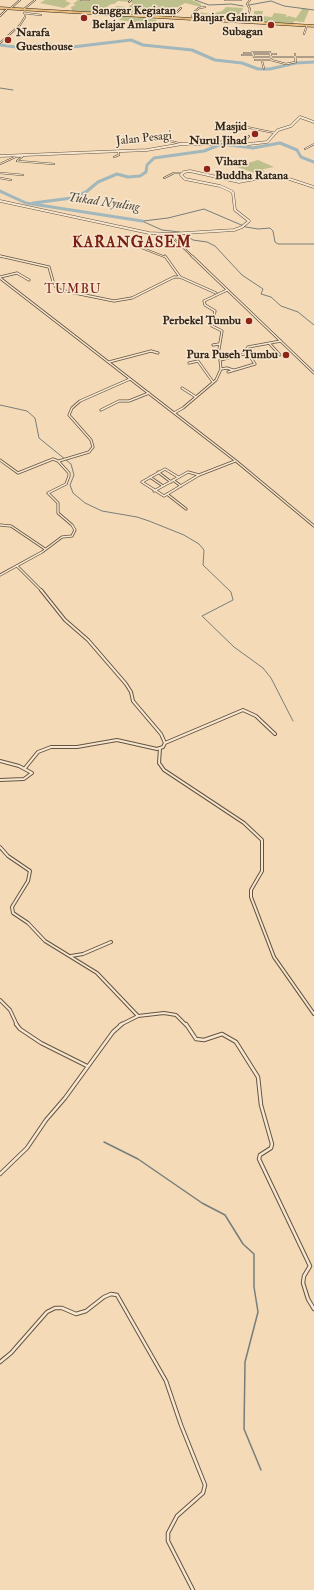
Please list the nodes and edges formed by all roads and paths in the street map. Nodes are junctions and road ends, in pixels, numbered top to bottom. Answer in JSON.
{"nodes":[{"id":1,"x":20,"y":0,"type":"edge"},
{"id":2,"x":35,"y":0,"type":"edge"},
{"id":3,"x":81,"y":0,"type":"edge"},
{"id":4,"x":89,"y":0,"type":"edge"},
{"id":5,"x":131,"y":0,"type":"edge"},
{"id":6,"x":225,"y":0,"type":"edge"},
{"id":7,"x":241,"y":0,"type":"edge"},
{"id":8,"x":250,"y":0,"type":"edge"},
{"id":9,"x":129,"y":2,"type":"dead end"},
{"id":10,"x":0,"y":8,"type":"edge"},
{"id":11,"x":156,"y":8,"type":"dead end"},
{"id":12,"x":181,"y":8,"type":"dead end"},
{"id":13,"x":205,"y":8,"type":"dead end"},
{"id":14,"x":9,"y":9,"type":"junction"},
{"id":15,"x":25,"y":9,"type":"junction"},
{"id":16,"x":24,"y":13,"type":"junction"},
{"id":17,"x":41,"y":15,"type":"dead end"},
{"id":18,"x":0,"y":16,"type":"edge"},
{"id":19,"x":149,"y":16,"type":"junction"},
{"id":20,"x":172,"y":17,"type":"junction"},
{"id":21,"x":192,"y":18,"type":"junction"},
{"id":22,"x":242,"y":22,"type":"junction"},
{"id":23,"x":307,"y":25,"type":"junction"},
{"id":24,"x":314,"y":26,"type":"edge"},
{"id":25,"x":304,"y":34,"type":"dead end"},
{"id":26,"x":0,"y":43,"type":"edge"},
{"id":27,"x":244,"y":53,"type":"dead end"},
{"id":28,"x":253,"y":54,"type":"junction"},
{"id":29,"x":270,"y":54,"type":"junction"},
{"id":30,"x":276,"y":54,"type":"dead end"},
{"id":31,"x":242,"y":55,"type":"dead end"},
{"id":32,"x":295,"y":55,"type":"junction"},
{"id":33,"x":271,"y":57,"type":"junction"},
{"id":34,"x":277,"y":57,"type":"junction"},
{"id":35,"x":283,"y":57,"type":"junction"},
{"id":36,"x":289,"y":57,"type":"junction"},
{"id":37,"x":314,"y":57,"type":"edge"},
{"id":38,"x":255,"y":60,"type":"dead end"},
{"id":39,"x":262,"y":60,"type":"junction"},
{"id":40,"x":271,"y":60,"type":"junction"},
{"id":41,"x":277,"y":62,"type":"junction"},
{"id":42,"x":283,"y":63,"type":"junction"},
{"id":43,"x":290,"y":64,"type":"junction"},
{"id":44,"x":264,"y":69,"type":"dead end"},
{"id":45,"x":314,"y":122,"type":"edge"},
{"id":46,"x":246,"y":127,"type":"dead end"},
{"id":47,"x":275,"y":133,"type":"junction"},
{"id":48,"x":248,"y":136,"type":"dead end"},
{"id":49,"x":166,"y":140,"type":"dead end"},
{"id":50,"x":242,"y":143,"type":"junction"},
{"id":51,"x":182,"y":144,"type":"junction"},
{"id":52,"x":314,"y":144,"type":"edge"},
{"id":53,"x":305,"y":149,"type":"dead end"},
{"id":54,"x":118,"y":151,"type":"junction"},
{"id":55,"x":31,"y":154,"type":"junction"},
{"id":56,"x":23,"y":156,"type":"junction"},
{"id":57,"x":0,"y":157,"type":"edge"},
{"id":58,"x":114,"y":157,"type":"dead end"},
{"id":59,"x":0,"y":164,"type":"edge"},
{"id":60,"x":54,"y":164,"type":"dead end"},
{"id":61,"x":0,"y":173,"type":"edge"},
{"id":62,"x":182,"y":173,"type":"junction"},
{"id":63,"x":23,"y":175,"type":"dead end"},
{"id":64,"x":0,"y":178,"type":"edge"},
{"id":65,"x":164,"y":178,"type":"dead end"},
{"id":66,"x":11,"y":180,"type":"dead end"},
{"id":67,"x":314,"y":188,"type":"edge"},
{"id":68,"x":0,"y":201,"type":"edge"},
{"id":69,"x":169,"y":234,"type":"junction"},
{"id":70,"x":137,"y":246,"type":"dead end"},
{"id":71,"x":0,"y":256,"type":"edge"},
{"id":72,"x":0,"y":277,"type":"edge"},
{"id":73,"x":180,"y":277,"type":"junction"},
{"id":74,"x":29,"y":280,"type":"dead end"},
{"id":75,"x":227,"y":290,"type":"junction"},
{"id":76,"x":216,"y":293,"type":"junction"},
{"id":77,"x":281,"y":341,"type":"junction"},
{"id":78,"x":268,"y":343,"type":"junction"},
{"id":79,"x":219,"y":344,"type":"junction"},
{"id":80,"x":212,"y":345,"type":"dead end"},
{"id":81,"x":219,"y":350,"type":"dead end"},
{"id":82,"x":158,"y":353,"type":"dead end"},
{"id":83,"x":248,"y":353,"type":"junction"},
{"id":84,"x":280,"y":355,"type":"dead end"},
{"id":85,"x":109,"y":362,"type":"junction"},
{"id":86,"x":189,"y":363,"type":"dead end"},
{"id":87,"x":221,"y":369,"type":"junction"},
{"id":88,"x":234,"y":370,"type":"junction"},
{"id":89,"x":228,"y":372,"type":"dead end"},
{"id":90,"x":314,"y":373,"type":"edge"},
{"id":91,"x":130,"y":379,"type":"junction"},
{"id":92,"x":214,"y":382,"type":"junction"},
{"id":93,"x":182,"y":388,"type":"dead end"},
{"id":94,"x":149,"y":393,"type":"junction"},
{"id":95,"x":196,"y":397,"type":"junction"},
{"id":96,"x":101,"y":410,"type":"dead end"},
{"id":97,"x":174,"y":413,"type":"junction"},
{"id":98,"x":0,"y":460,"type":"edge"},
{"id":99,"x":58,"y":461,"type":"junction"},
{"id":100,"x":236,"y":461,"type":"junction"},
{"id":101,"x":158,"y":472,"type":"junction"},
{"id":102,"x":199,"y":475,"type":"junction"},
{"id":103,"x":150,"y":477,"type":"junction"},
{"id":104,"x":178,"y":477,"type":"junction"},
{"id":105,"x":172,"y":481,"type":"junction"},
{"id":106,"x":163,"y":486,"type":"junction"},
{"id":107,"x":181,"y":486,"type":"junction"},
{"id":108,"x":154,"y":491,"type":"junction"},
{"id":109,"x":167,"y":494,"type":"junction"},
{"id":110,"x":186,"y":509,"type":"dead end"},
{"id":111,"x":0,"y":526,"type":"edge"},
{"id":112,"x":314,"y":526,"type":"edge"},
{"id":113,"x":45,"y":549,"type":"junction"},
{"id":114,"x":17,"y":566,"type":"junction"},
{"id":115,"x":0,"y":575,"type":"edge"},
{"id":116,"x":274,"y":734,"type":"dead end"},
{"id":117,"x":165,"y":742,"type":"junction"},
{"id":118,"x":160,"y":748,"type":"junction"},
{"id":119,"x":0,"y":761,"type":"edge"},
{"id":120,"x":25,"y":768,"type":"junction"},
{"id":121,"x":0,"y":780,"type":"edge"},
{"id":122,"x":0,"y":847,"type":"edge"},
{"id":123,"x":111,"y":942,"type":"dead end"},
{"id":124,"x":71,"y":956,"type":"junction"},
{"id":125,"x":0,"y":1000,"type":"edge"},
{"id":126,"x":314,"y":1014,"type":"edge"},
{"id":127,"x":138,"y":1016,"type":"junction"},
{"id":128,"x":87,"y":1066,"type":"junction"},
{"id":129,"x":0,"y":1174,"type":"edge"},
{"id":130,"x":314,"y":1309,"type":"edge"},
{"id":131,"x":0,"y":1362,"type":"edge"},
{"id":132,"x":193,"y":1590,"type":"edge"}],
"edges":[{"from":1,"to":14,"type":"street"},
{"from":2,"to":15,"type":"street"},
{"from":3,"to":4,"type":"street"},
{"from":5,"to":9,"type":"street"},
{"from":6,"to":7,"type":"street"},
{"from":8,"to":22,"type":"street"},
{"from":10,"to":14,"type":"highway"},
{"from":11,"to":19,"type":"street"},
{"from":12,"to":20,"type":"street"},
{"from":13,"to":21,"type":"street"},
{"from":14,"to":15,"type":"highway"},
{"from":14,"to":18,"type":"street"},
{"from":15,"to":16,"type":"street"},
{"from":15,"to":19,"type":"highway"},
{"from":16,"to":17,"type":"street"},
{"from":16,"to":26,"type":"street"},
{"from":19,"to":20,"type":"highway"},
{"from":20,"to":21,"type":"highway"},
{"from":21,"to":22,"type":"highway"},
{"from":22,"to":23,"type":"highway"},
{"from":23,"to":24,"type":"highway"},
{"from":23,"to":25,"type":"street"},
{"from":27,"to":28,"type":"street"},
{"from":28,"to":29,"type":"street"},
{"from":28,"to":31,"type":"street"},
{"from":28,"to":33,"type":"street"},
{"from":29,"to":30,"type":"street"},
{"from":29,"to":33,"type":"street"},
{"from":32,"to":36,"type":"street"},
{"from":32,"to":37,"type":"street"},
{"from":32,"to":43,"type":"street"},
{"from":33,"to":34,"type":"street"},
{"from":33,"to":40,"type":"street"},
{"from":34,"to":35,"type":"street"},
{"from":34,"to":41,"type":"street"},
{"from":35,"to":36,"type":"street"},
{"from":35,"to":42,"type":"street"},
{"from":36,"to":43,"type":"street"},
{"from":38,"to":39,"type":"street"},
{"from":39,"to":40,"type":"street"},
{"from":39,"to":44,"type":"street"},
{"from":40,"to":41,"type":"street"},
{"from":41,"to":42,"type":"street"},
{"from":42,"to":43,"type":"street"},
{"from":45,"to":47,"type":"street","name":"Jalan Pesagi"},
{"from":46,"to":47,"type":"street"},
{"from":47,"to":50,"type":"street","name":"Jalan Pesagi"},
{"from":48,"to":50,"type":"street"},
{"from":49,"to":51,"type":"street"},
{"from":50,"to":51,"type":"street","name":"Jalan Pesagi"},
{"from":51,"to":54,"type":"street","name":"Jalan Pesagi"},
{"from":52,"to":53,"type":"street"},
{"from":54,"to":55,"type":"street","name":"Jalan Pesagi"},
{"from":54,"to":58,"type":"street"},
{"from":55,"to":56,"type":"street"},
{"from":55,"to":57,"type":"street","name":"Jalan Pesagi"},
{"from":56,"to":59,"type":"street"},
{"from":56,"to":60,"type":"street"},
{"from":61,"to":63,"type":"street"},
{"from":62,"to":65,"type":"street"},
{"from":62,"to":67,"type":"street"},
{"from":62,"to":69,"type":"street"},
{"from":64,"to":66,"type":"street"},
{"from":68,"to":69,"type":"street"},
{"from":69,"to":75,"type":"street"},
{"from":70,"to":73,"type":"street"},
{"from":71,"to":73,"type":"street"},
{"from":72,"to":74,"type":"street"},
{"from":72,"to":85,"type":"street"},
{"from":73,"to":76,"type":"street"},
{"from":75,"to":76,"type":"street"},
{"from":75,"to":77,"type":"street"},
{"from":76,"to":79,"type":"street"},
{"from":77,"to":78,"type":"street"},
{"from":77,"to":90,"type":"street"},
{"from":78,"to":83,"type":"street"},
{"from":78,"to":84,"type":"street"},
{"from":79,"to":80,"type":"street"},
{"from":79,"to":81,"type":"street"},
{"from":82,"to":85,"type":"street"},
{"from":83,"to":87,"type":"street"},
{"from":83,"to":88,"type":"street"},
{"from":85,"to":91,"type":"street"},
{"from":86,"to":92,"type":"street"},
{"from":87,"to":88,"type":"street"},
{"from":87,"to":92,"type":"street"},
{"from":88,"to":89,"type":"street"},
{"from":91,"to":94,"type":"street"},
{"from":91,"to":99,"type":"street"},
{"from":92,"to":95,"type":"street"},
{"from":93,"to":95,"type":"street"},
{"from":94,"to":96,"type":"street"},
{"from":94,"to":97,"type":"street"},
{"from":95,"to":97,"type":"street"},
{"from":97,"to":100,"type":"street"},
{"from":98,"to":99,"type":"street"},
{"from":99,"to":113,"type":"street"},
{"from":100,"to":102,"type":"street"},
{"from":100,"to":112,"type":"street"},
{"from":101,"to":103,"type":"street"},
{"from":101,"to":104,"type":"street"},
{"from":101,"to":105,"type":"street"},
{"from":102,"to":104,"type":"street"},
{"from":102,"to":107,"type":"street"},
{"from":103,"to":106,"type":"street"},
{"from":103,"to":108,"type":"street"},
{"from":104,"to":105,"type":"street"},
{"from":105,"to":106,"type":"street"},
{"from":105,"to":107,"type":"street"},
{"from":106,"to":108,"type":"street"},
{"from":107,"to":109,"type":"street"},
{"from":108,"to":109,"type":"street"},
{"from":109,"to":110,"type":"street"},
{"from":111,"to":113,"type":"street"},
{"from":113,"to":114,"type":"street"},
{"from":114,"to":115,"type":"street"},
{"from":114,"to":117,"type":"street"},
{"from":116,"to":117,"type":"street"},
{"from":117,"to":118,"type":"street"},
{"from":118,"to":120,"type":"street"},
{"from":118,"to":126,"type":"street"},
{"from":119,"to":120,"type":"street"},
{"from":120,"to":121,"type":"street"},
{"from":122,"to":124,"type":"street"},
{"from":123,"to":124,"type":"street"},
{"from":124,"to":127,"type":"street"},
{"from":125,"to":128,"type":"street"},
{"from":127,"to":128,"type":"street"},
{"from":127,"to":130,"type":"street"},
{"from":128,"to":129,"type":"street"},
{"from":131,"to":132,"type":"street"}]}
